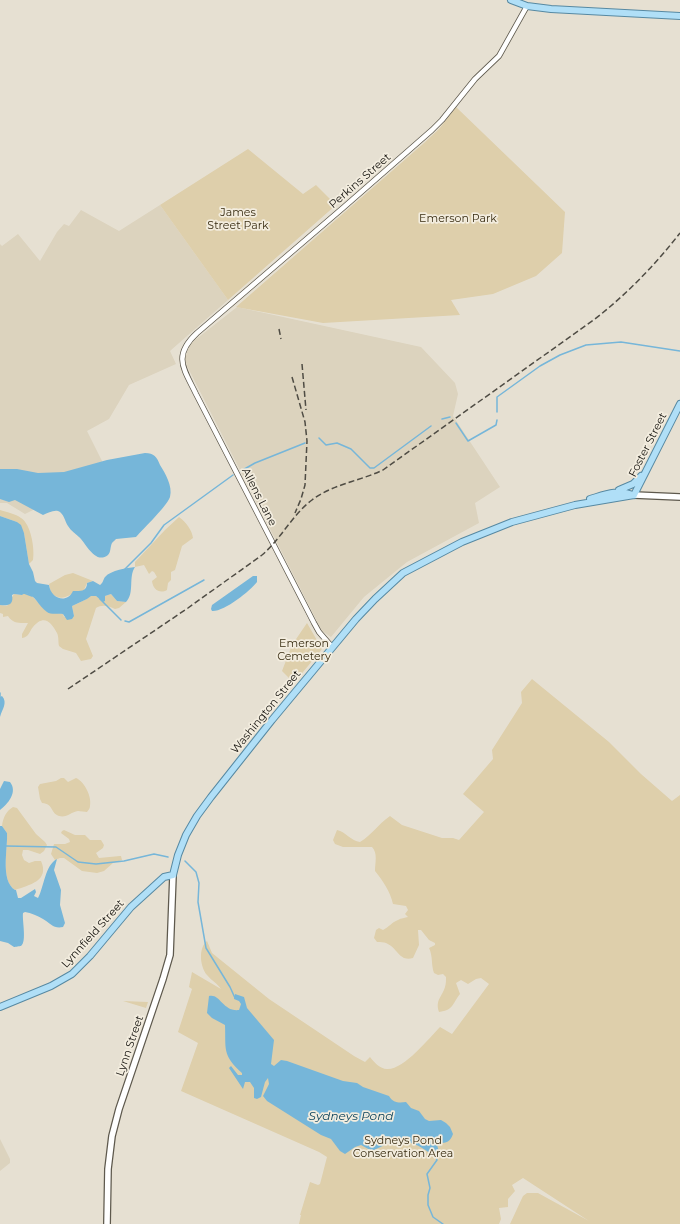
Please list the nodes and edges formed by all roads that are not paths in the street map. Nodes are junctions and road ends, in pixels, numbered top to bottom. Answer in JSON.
{"nodes":[{"id":1,"x":511,"y":0,"type":"edge"},
{"id":2,"x":527,"y":6,"type":"junction"},
{"id":3,"x":680,"y":16,"type":"edge"},
{"id":4,"x":183,"y":350,"type":"joint"},
{"id":5,"x":680,"y":404,"type":"edge"},
{"id":6,"x":646,"y":470,"type":"junction"},
{"id":7,"x":610,"y":493,"type":"junction"},
{"id":8,"x":634,"y":495,"type":"junction"},
{"id":9,"x":680,"y":497,"type":"edge"},
{"id":10,"x":575,"y":504,"type":"junction"},
{"id":11,"x":332,"y":647,"type":"junction"},
{"id":12,"x":173,"y":875,"type":"junction"},
{"id":13,"x":0,"y":1007,"type":"edge"},
{"id":14,"x":107,"y":1224,"type":"edge"}],
"edges":[{"from":1,"to":2,"type":"main road"},
{"from":2,"to":3,"type":"main road"},
{"from":2,"to":4,"type":"street","name":"Perkins Street"},
{"from":4,"to":11,"type":"street","name":"Allens Lane"},
{"from":5,"to":6,"type":"main road","name":"Foster Street"},
{"from":6,"to":7,"type":"main road"},
{"from":6,"to":8,"type":"main road","name":"Foster Street"},
{"from":7,"to":8,"type":"main road","name":"Washington Street"},
{"from":7,"to":10,"type":"main road","name":"Washington Street"},
{"from":8,"to":9,"type":"main road","name":"Washington Street"},
{"from":8,"to":10,"type":"main road","name":"Washington Street"},
{"from":10,"to":11,"type":"main road","name":"Washington Street"},
{"from":11,"to":12,"type":"main road","name":"Washington Street"},
{"from":12,"to":13,"type":"main road","name":"Lynnfield Street"},
{"from":12,"to":14,"type":"main road","name":"Lynn Street"}]}
